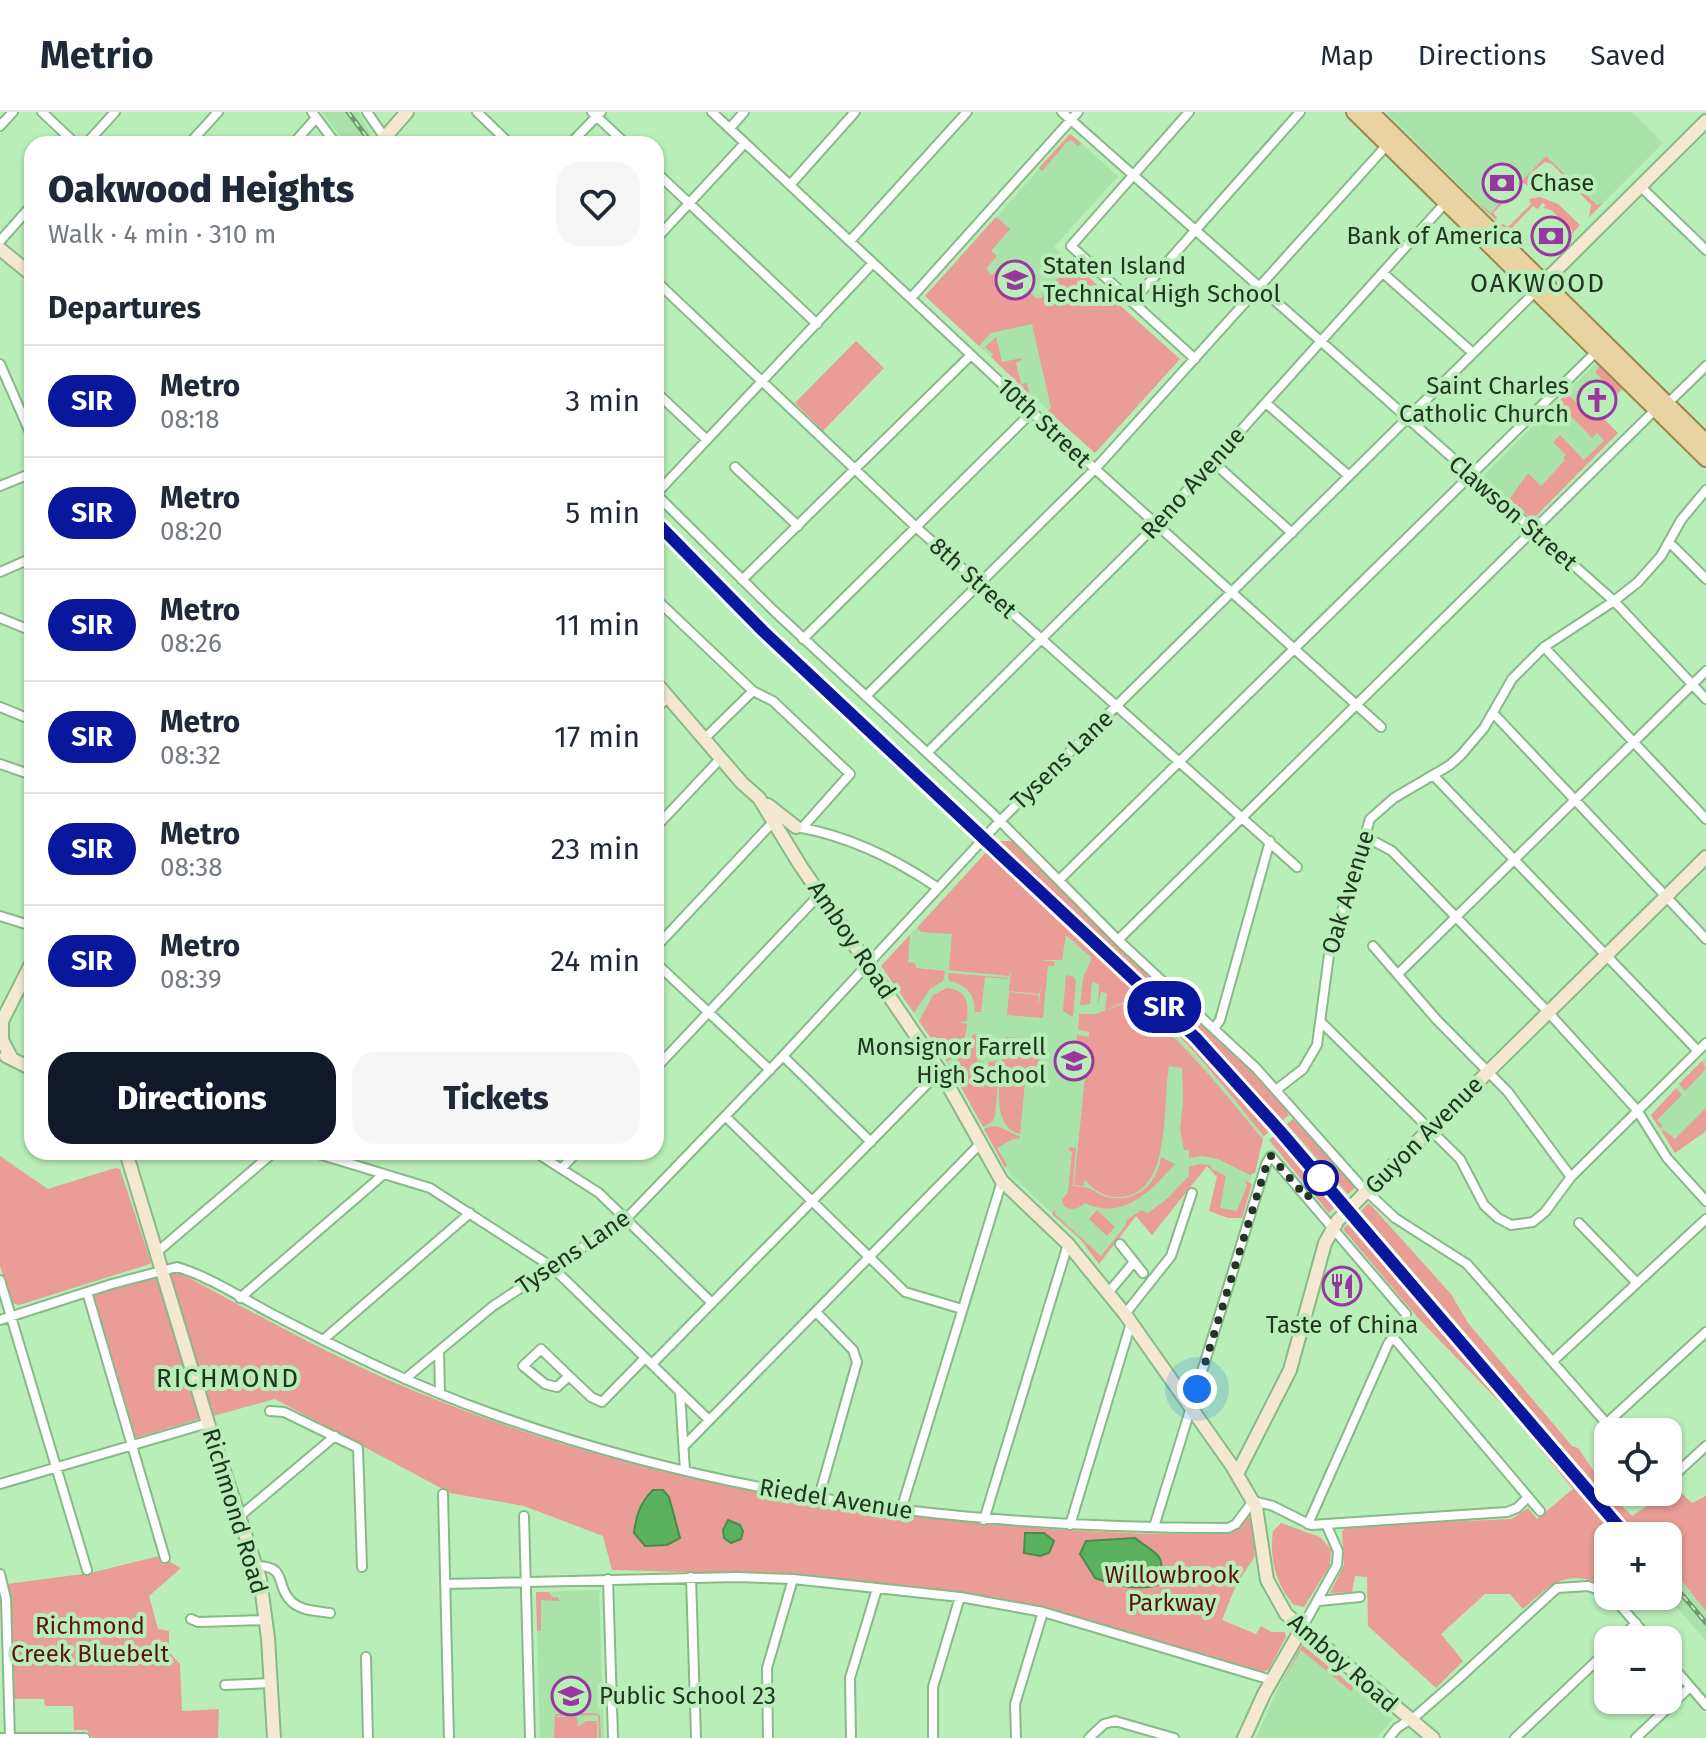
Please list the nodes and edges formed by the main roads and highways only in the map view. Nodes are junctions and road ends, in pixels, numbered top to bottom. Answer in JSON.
{"nodes":[{"id":1,"x":1354,"y":112,"type":"edge"},
{"id":2,"x":1371,"y":112,"type":"edge"},
{"id":3,"x":1540,"y":286,"type":"junction"},
{"id":4,"x":1662,"y":406,"type":"junction"},
{"id":5,"x":1706,"y":442,"type":"edge"},
{"id":6,"x":1706,"y":459,"type":"edge"}],
"edges":[{"from":1,"to":3,"type":"main road"},
{"from":2,"to":3,"type":"main road"},
{"from":3,"to":4,"type":"main road"},
{"from":3,"to":4,"type":"main road"},
{"from":4,"to":5,"type":"main road"},
{"from":4,"to":6,"type":"main road"}]}
